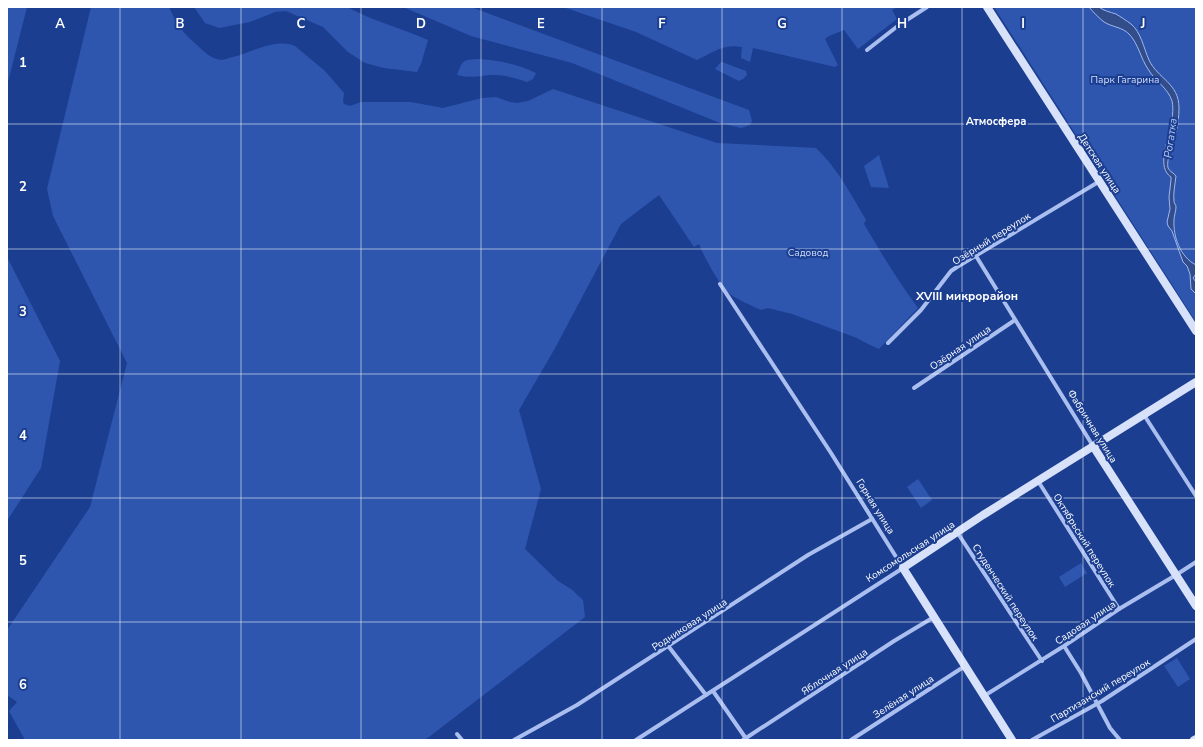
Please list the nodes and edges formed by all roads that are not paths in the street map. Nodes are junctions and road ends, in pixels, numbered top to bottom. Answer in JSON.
{"nodes":[{"id":1,"x":927,"y":7,"type":"edge"},
{"id":2,"x":987,"y":7,"type":"edge"},
{"id":3,"x":867,"y":50,"type":"dead end"},
{"id":4,"x":1100,"y":181,"type":"junction"},
{"id":5,"x":976,"y":256,"type":"junction"},
{"id":6,"x":720,"y":284,"type":"dead end"},
{"id":7,"x":1015,"y":320,"type":"junction"},
{"id":8,"x":1196,"y":331,"type":"edge"},
{"id":9,"x":888,"y":342,"type":"dead end"},
{"id":10,"x":1196,"y":382,"type":"edge"},
{"id":11,"x":914,"y":388,"type":"dead end"},
{"id":12,"x":1144,"y":415,"type":"junction"},
{"id":13,"x":1093,"y":446,"type":"junction"},
{"id":14,"x":1038,"y":481,"type":"junction"},
{"id":15,"x":1196,"y":496,"type":"edge"},
{"id":16,"x":872,"y":519,"type":"junction"},
{"id":17,"x":957,"y":532,"type":"junction"},
{"id":18,"x":1196,"y":562,"type":"edge"},
{"id":19,"x":902,"y":568,"type":"junction"},
{"id":20,"x":1176,"y":575,"type":"junction"},
{"id":21,"x":1196,"y":606,"type":"edge"},
{"id":22,"x":1119,"y":609,"type":"junction"},
{"id":23,"x":934,"y":617,"type":"junction"},
{"id":24,"x":1196,"y":639,"type":"edge"},
{"id":25,"x":1064,"y":646,"type":"junction"},
{"id":26,"x":669,"y":647,"type":"junction"},
{"id":27,"x":1042,"y":661,"type":"junction"},
{"id":28,"x":965,"y":666,"type":"junction"},
{"id":29,"x":712,"y":691,"type":"junction"},
{"id":30,"x":706,"y":695,"type":"junction"},
{"id":31,"x":984,"y":696,"type":"junction"},
{"id":32,"x":1097,"y":703,"type":"junction"},
{"id":33,"x":457,"y":734,"type":"dead end"},
{"id":34,"x":462,"y":740,"type":"edge"},
{"id":35,"x":514,"y":740,"type":"edge"},
{"id":36,"x":636,"y":740,"type":"edge"},
{"id":37,"x":745,"y":740,"type":"edge"},
{"id":38,"x":851,"y":740,"type":"edge"},
{"id":39,"x":1012,"y":740,"type":"edge"},
{"id":40,"x":1032,"y":740,"type":"edge"},
{"id":41,"x":1120,"y":740,"type":"edge"}],
"edges":[{"from":1,"to":3,"type":"street"},
{"from":2,"to":4,"type":"street","name":"Детская улица"},
{"from":4,"to":5,"type":"street","name":"Озёрный переулок"},
{"from":4,"to":8,"type":"street","name":"Детская улица"},
{"from":5,"to":7,"type":"street","name":"Фабричная улица"},
{"from":5,"to":9,"type":"street","name":"Озёрный переулок"},
{"from":6,"to":16,"type":"street","name":"Горная улица"},
{"from":7,"to":11,"type":"street","name":"Озёрная улица"},
{"from":7,"to":13,"type":"street","name":"Фабричная улица"},
{"from":10,"to":12,"type":"street","name":"Комсомольская улица"},
{"from":12,"to":13,"type":"street","name":"Комсомольская улица"},
{"from":12,"to":15,"type":"street"},
{"from":13,"to":14,"type":"street","name":"Комсомольская улица"},
{"from":13,"to":20,"type":"street","name":"Фабричная улица"},
{"from":14,"to":17,"type":"street","name":"Комсомольская улица"},
{"from":14,"to":22,"type":"street","name":"Октябрьский переулок"},
{"from":16,"to":19,"type":"street","name":"Горная улица"},
{"from":16,"to":26,"type":"street","name":"Родниковая улица"},
{"from":17,"to":19,"type":"street","name":"Комсомольская улица"},
{"from":17,"to":27,"type":"street","name":"Студенческий переулок"},
{"from":18,"to":20,"type":"street","name":"Садовая улица"},
{"from":19,"to":23,"type":"street","name":"Горная улица"},
{"from":19,"to":29,"type":"street","name":"Комсомольская улица"},
{"from":20,"to":21,"type":"street","name":"Фабричная улица"},
{"from":20,"to":22,"type":"street","name":"Садовая улица"},
{"from":22,"to":25,"type":"street","name":"Садовая улица"},
{"from":23,"to":28,"type":"street","name":"Горная улица"},
{"from":23,"to":37,"type":"street","name":"Яблочная улица"},
{"from":24,"to":32,"type":"street","name":"Партизанский переулок"},
{"from":25,"to":27,"type":"street","name":"Садовая улица"},
{"from":25,"to":32,"type":"street"},
{"from":26,"to":30,"type":"street"},
{"from":26,"to":35,"type":"street","name":"Родниковая улица"},
{"from":27,"to":31,"type":"street","name":"Садовая улица"},
{"from":28,"to":31,"type":"street","name":"Горная улица"},
{"from":28,"to":38,"type":"street","name":"Зелёная улица"},
{"from":29,"to":30,"type":"street","name":"Комсомольская улица"},
{"from":29,"to":37,"type":"street"},
{"from":30,"to":36,"type":"street","name":"Комсомольская улица"},
{"from":31,"to":39,"type":"street","name":"Горная улица"},
{"from":32,"to":40,"type":"street","name":"Партизанский переулок"},
{"from":32,"to":41,"type":"street"},
{"from":33,"to":34,"type":"street"}]}
